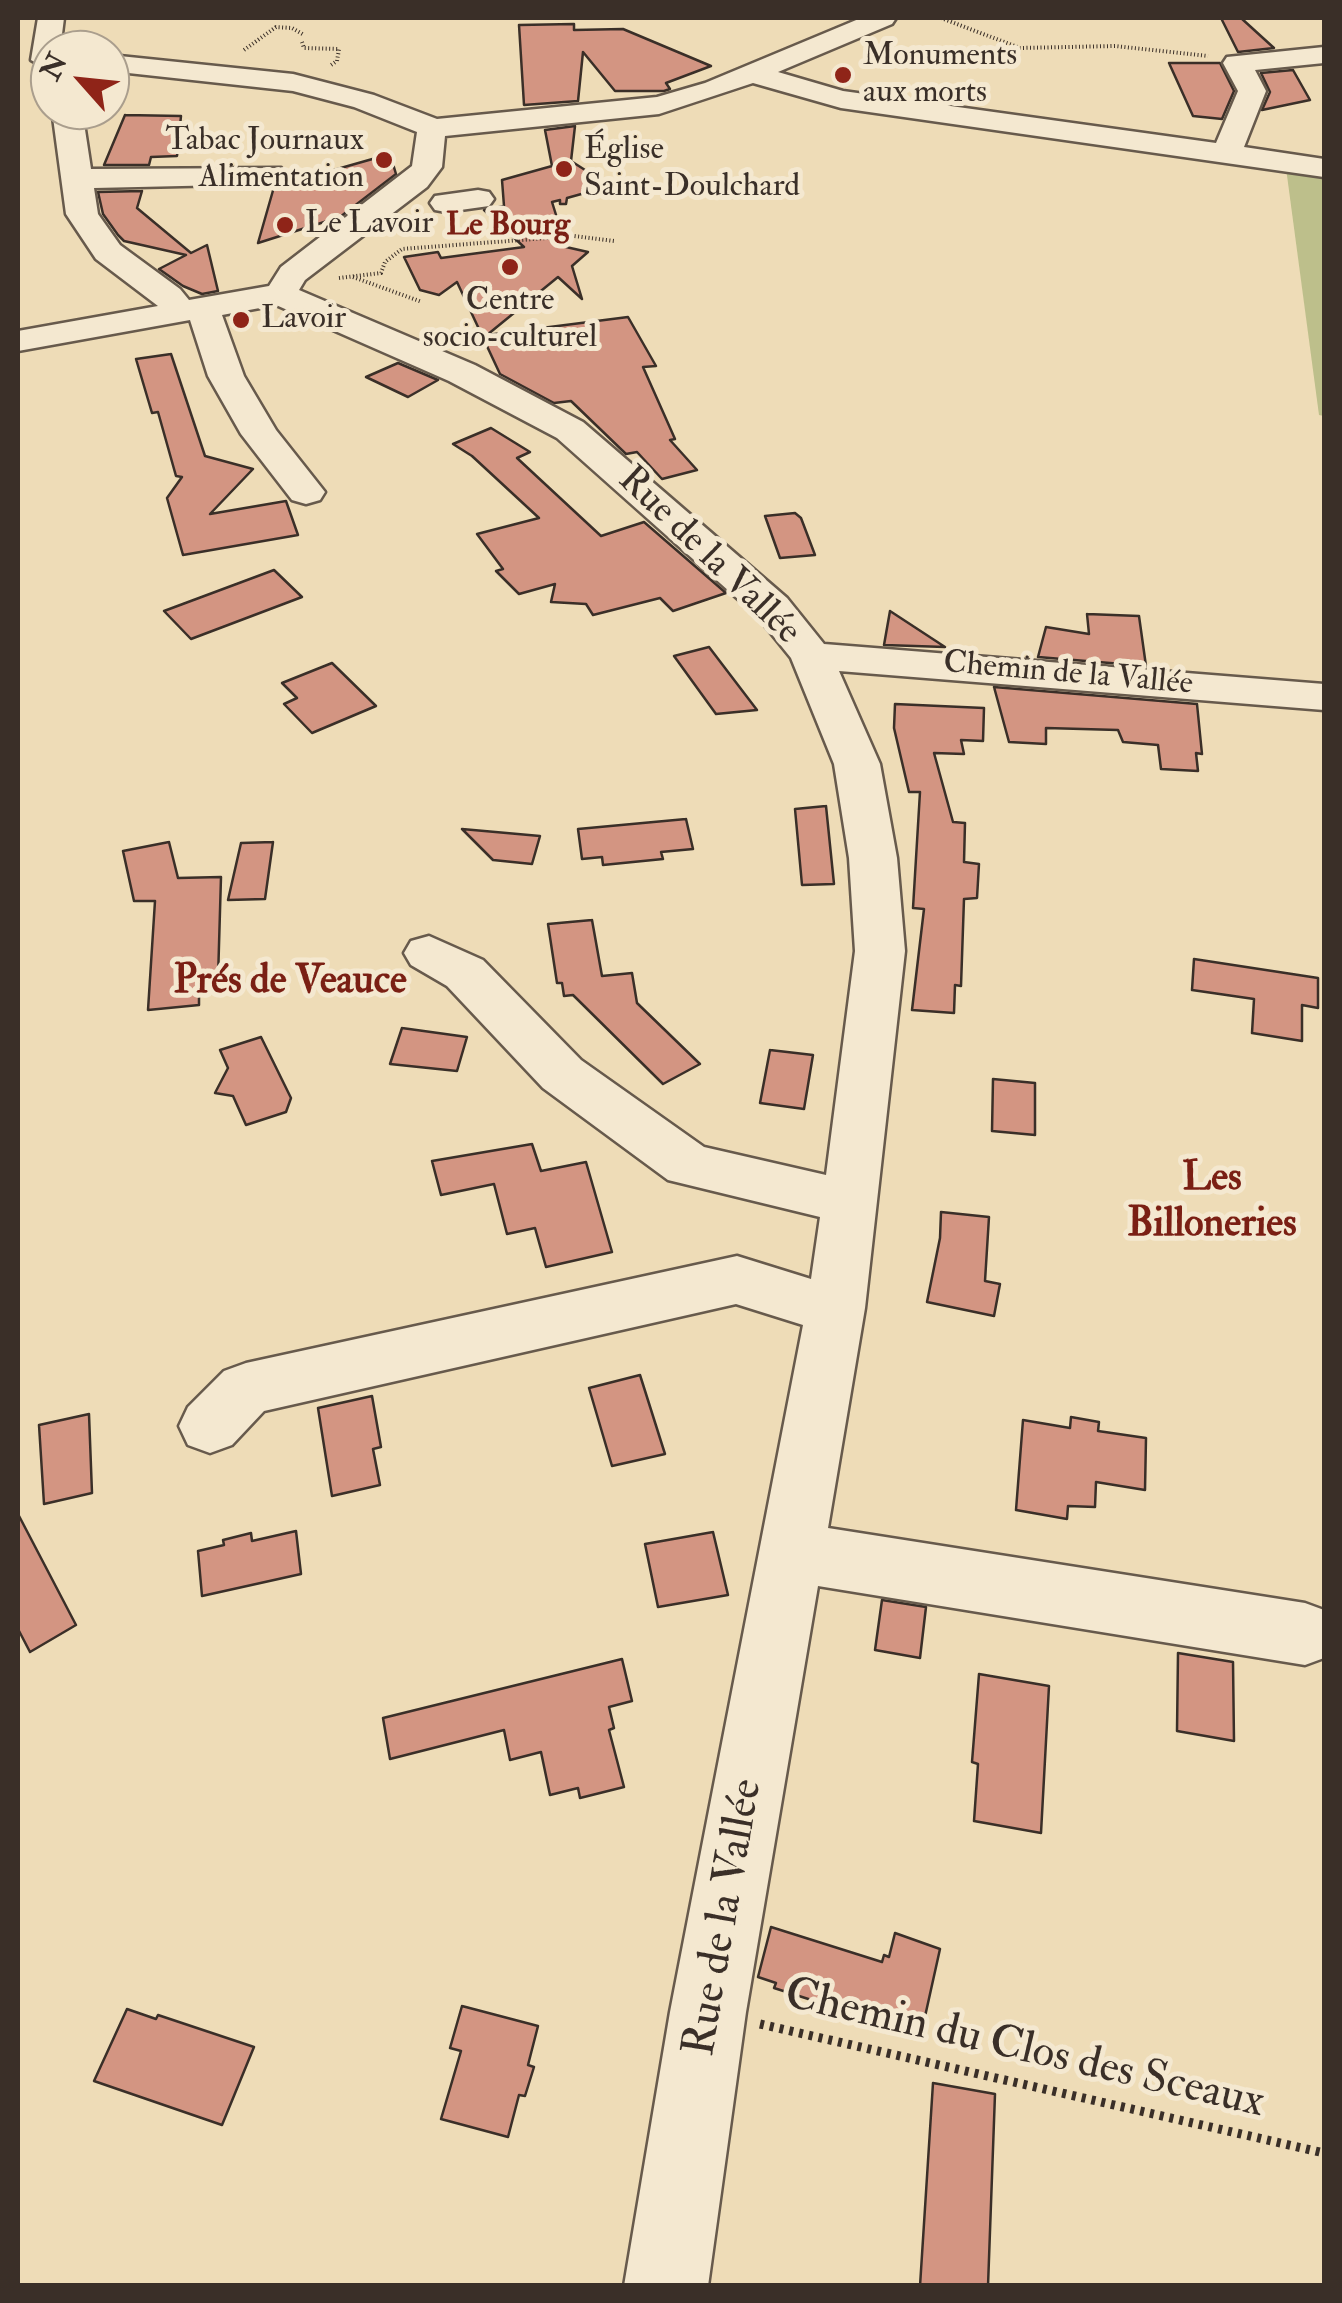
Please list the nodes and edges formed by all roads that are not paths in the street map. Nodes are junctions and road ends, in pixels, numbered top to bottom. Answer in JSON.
{"nodes":[{"id":1,"x":883,"y":18,"type":"edge"},
{"id":2,"x":1324,"y":55,"type":"edge"},
{"id":3,"x":130,"y":65,"type":"edge"},
{"id":4,"x":753,"y":74,"type":"junction"},
{"id":5,"x":434,"y":128,"type":"junction"},
{"id":6,"x":70,"y":130,"type":"edge"},
{"id":7,"x":1227,"y":152,"type":"junction"},
{"id":8,"x":1324,"y":168,"type":"edge"},
{"id":9,"x":425,"y":170,"type":"junction"},
{"id":10,"x":270,"y":175,"type":"dead end"},
{"id":11,"x":78,"y":178,"type":"junction"},
{"id":12,"x":478,"y":199,"type":"dead end"},
{"id":13,"x":446,"y":203,"type":"junction"},
{"id":14,"x":373,"y":214,"type":"junction"},
{"id":15,"x":286,"y":284,"type":"junction"},
{"id":16,"x":191,"y":309,"type":"junction"},
{"id":17,"x":18,"y":341,"type":"edge"},
{"id":18,"x":306,"y":492,"type":"dead end"},
{"id":19,"x":812,"y":656,"type":"junction"},
{"id":20,"x":1324,"y":697,"type":"edge"},
{"id":21,"x":429,"y":953,"type":"dead end"},
{"id":22,"x":849,"y":1202,"type":"junction"},
{"id":23,"x":836,"y":1308,"type":"junction"},
{"id":24,"x":210,"y":1426,"type":"dead end"},
{"id":25,"x":792,"y":1552,"type":"junction"},
{"id":26,"x":1304,"y":1634,"type":"dead end"},
{"id":27,"x":666,"y":2286,"type":"edge"}],
"edges":[{"from":1,"to":4,"type":"street"},
{"from":2,"to":7,"type":"street"},
{"from":3,"to":5,"type":"street"},
{"from":4,"to":5,"type":"street"},
{"from":4,"to":7,"type":"street"},
{"from":5,"to":9,"type":"street"},
{"from":6,"to":11,"type":"street"},
{"from":7,"to":8,"type":"street"},
{"from":9,"to":13,"type":"street"},
{"from":9,"to":14,"type":"street"},
{"from":10,"to":11,"type":"street"},
{"from":11,"to":16,"type":"street"},
{"from":12,"to":13,"type":"street"},
{"from":13,"to":14,"type":"street"},
{"from":14,"to":15,"type":"street"},
{"from":15,"to":16,"type":"street"},
{"from":15,"to":19,"type":"street","name":"Rue de la Vallée"},
{"from":16,"to":17,"type":"street"},
{"from":16,"to":18,"type":"street"},
{"from":19,"to":20,"type":"street","name":"Chemin de la Vallée"},
{"from":19,"to":22,"type":"street","name":"Rue de la Vallée"},
{"from":21,"to":22,"type":"street"},
{"from":22,"to":23,"type":"street","name":"Rue de la Vallée"},
{"from":23,"to":24,"type":"street"},
{"from":23,"to":25,"type":"street","name":"Rue de la Vallée"},
{"from":25,"to":26,"type":"street"},
{"from":25,"to":27,"type":"street","name":"Rue de la Vallée"}]}
